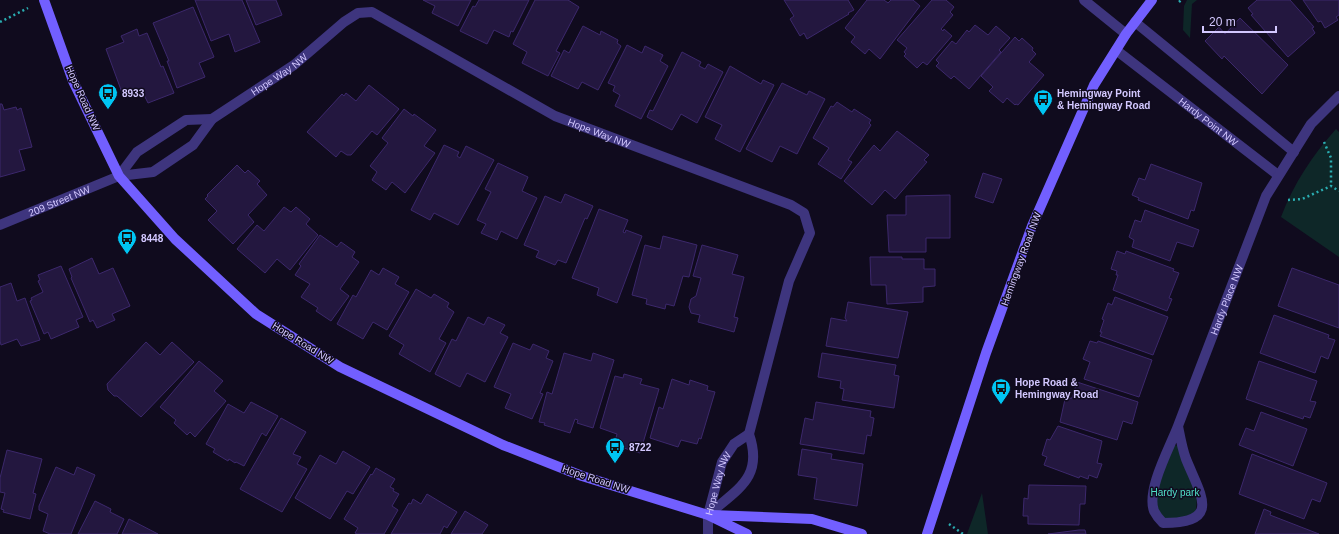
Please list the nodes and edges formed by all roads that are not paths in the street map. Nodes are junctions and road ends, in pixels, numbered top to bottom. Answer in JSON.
{"nodes":[{"id":1,"x":44,"y":0,"type":"edge"},
{"id":2,"x":1084,"y":0,"type":"edge"},
{"id":3,"x":1152,"y":0,"type":"edge"},
{"id":4,"x":1135,"y":22,"type":"junction"},
{"id":5,"x":1126,"y":34,"type":"junction"},
{"id":6,"x":1116,"y":50,"type":"junction"},
{"id":7,"x":1339,"y":96,"type":"edge"},
{"id":8,"x":212,"y":119,"type":"junction"},
{"id":9,"x":1294,"y":152,"type":"junction"},
{"id":10,"x":1278,"y":175,"type":"junction"},
{"id":11,"x":119,"y":176,"type":"junction"},
{"id":12,"x":0,"y":225,"type":"edge"},
{"id":13,"x":1178,"y":426,"type":"junction"},
{"id":14,"x":749,"y":434,"type":"junction"},
{"id":15,"x":708,"y":515,"type":"junction"},
{"id":16,"x":708,"y":534,"type":"edge"},
{"id":17,"x":747,"y":534,"type":"edge"},
{"id":18,"x":862,"y":534,"type":"edge"},
{"id":19,"x":926,"y":534,"type":"edge"}],
"edges":[{"from":1,"to":11,"type":"street","name":"Hope Road NW"},
{"from":2,"to":5,"type":"street"},
{"from":3,"to":4,"type":"street","name":"Hemingway Road NW"},
{"from":4,"to":5,"type":"street","name":"Hemingway Road NW"},
{"from":4,"to":9,"type":"street"},
{"from":5,"to":6,"type":"street","name":"Hemingway Road NW"},
{"from":6,"to":10,"type":"street","name":"Hardy Point NW"},
{"from":6,"to":19,"type":"street","name":"Hemingway Road NW"},
{"from":7,"to":9,"type":"street"},
{"from":8,"to":11,"type":"street"},
{"from":8,"to":11,"type":"street","name":"Hope Way NW"},
{"from":8,"to":14,"type":"street","name":"Hope Way NW"},
{"from":9,"to":10,"type":"street"},
{"from":10,"to":13,"type":"street","name":"Hardy Place NW"},
{"from":11,"to":12,"type":"street","name":"209 Street NW"},
{"from":11,"to":15,"type":"street","name":"Hope Road NW"},
{"from":13,"to":13,"type":"street","name":"Hardy Place NW"},
{"from":14,"to":15,"type":"street","name":"Hope Way NW"},
{"from":14,"to":15,"type":"street","name":"Hope Way NW"},
{"from":15,"to":16,"type":"street"},
{"from":15,"to":17,"type":"street","name":"Hope Road NW"},
{"from":15,"to":18,"type":"street","name":"Hope Road NW"}]}
